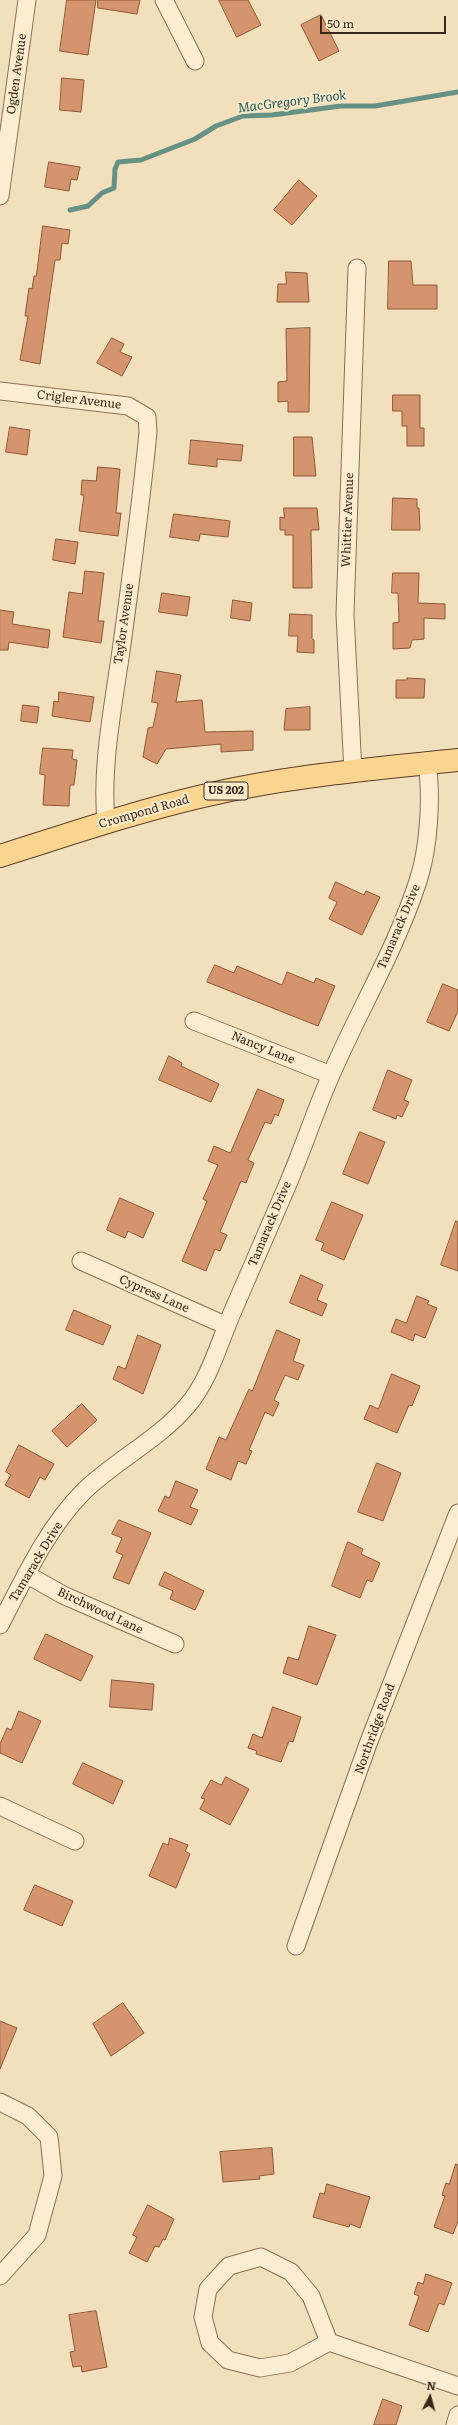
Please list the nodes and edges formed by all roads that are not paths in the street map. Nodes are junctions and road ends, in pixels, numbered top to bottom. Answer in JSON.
{"nodes":[{"id":1,"x":28,"y":0,"type":"edge"},
{"id":2,"x":164,"y":0,"type":"edge"},
{"id":3,"x":195,"y":61,"type":"dead end"},
{"id":4,"x":0,"y":196,"type":"edge"},
{"id":5,"x":357,"y":268,"type":"dead end"},
{"id":6,"x":0,"y":390,"type":"edge"},
{"id":7,"x":148,"y":426,"type":"joint"},
{"id":8,"x":458,"y":760,"type":"edge"},
{"id":9,"x":427,"y":763,"type":"junction"},
{"id":10,"x":353,"y":772,"type":"junction"},
{"id":11,"x":106,"y":822,"type":"junction"},
{"id":12,"x":0,"y":856,"type":"edge"},
{"id":13,"x":194,"y":1021,"type":"dead end"},
{"id":14,"x":331,"y":1075,"type":"junction"},
{"id":15,"x":81,"y":1261,"type":"dead end"},
{"id":16,"x":227,"y":1326,"type":"junction"},
{"id":17,"x":458,"y":1513,"type":"edge"},
{"id":18,"x":26,"y":1574,"type":"junction"},
{"id":19,"x":0,"y":1625,"type":"edge"},
{"id":20,"x":174,"y":1644,"type":"dead end"},
{"id":21,"x":0,"y":1806,"type":"edge"},
{"id":22,"x":75,"y":1841,"type":"dead end"},
{"id":23,"x":296,"y":1946,"type":"dead end"},
{"id":24,"x":0,"y":2102,"type":"edge"},
{"id":25,"x":0,"y":2276,"type":"edge"},
{"id":26,"x":329,"y":2342,"type":"junction"},
{"id":27,"x":458,"y":2386,"type":"edge"},
{"id":28,"x":458,"y":2415,"type":"edge"},
{"id":29,"x":454,"y":2425,"type":"edge"}],
"edges":[{"from":1,"to":4,"type":"street","name":"Ogden Avenue"},
{"from":2,"to":3,"type":"street"},
{"from":5,"to":10,"type":"street","name":"Whittier Avenue"},
{"from":6,"to":7,"type":"street","name":"Crigler Avenue"},
{"from":7,"to":11,"type":"street","name":"Taylor Avenue"},
{"from":8,"to":9,"type":"main road","name":"Crompond Road","number":"US 202"},
{"from":9,"to":10,"type":"main road","name":"Crompond Road","number":"US 202"},
{"from":9,"to":14,"type":"street","name":"Tamarack Drive"},
{"from":10,"to":11,"type":"main road","name":"Crompond Road","number":"US 202"},
{"from":11,"to":12,"type":"main road","name":"Crompond Road","number":"US 202"},
{"from":13,"to":14,"type":"street","name":"Nancy Lane"},
{"from":14,"to":16,"type":"street","name":"Tamarack Drive"},
{"from":15,"to":16,"type":"street","name":"Cypress Lane"},
{"from":16,"to":18,"type":"street","name":"Tamarack Drive"},
{"from":17,"to":23,"type":"street","name":"Northridge Road"},
{"from":18,"to":19,"type":"street","name":"Tamarack Drive"},
{"from":18,"to":20,"type":"street","name":"Birchwood Lane"},
{"from":21,"to":22,"type":"street"},
{"from":24,"to":25,"type":"street"},
{"from":26,"to":26,"type":"street"},
{"from":26,"to":27,"type":"street"},
{"from":28,"to":29,"type":"street"}]}
